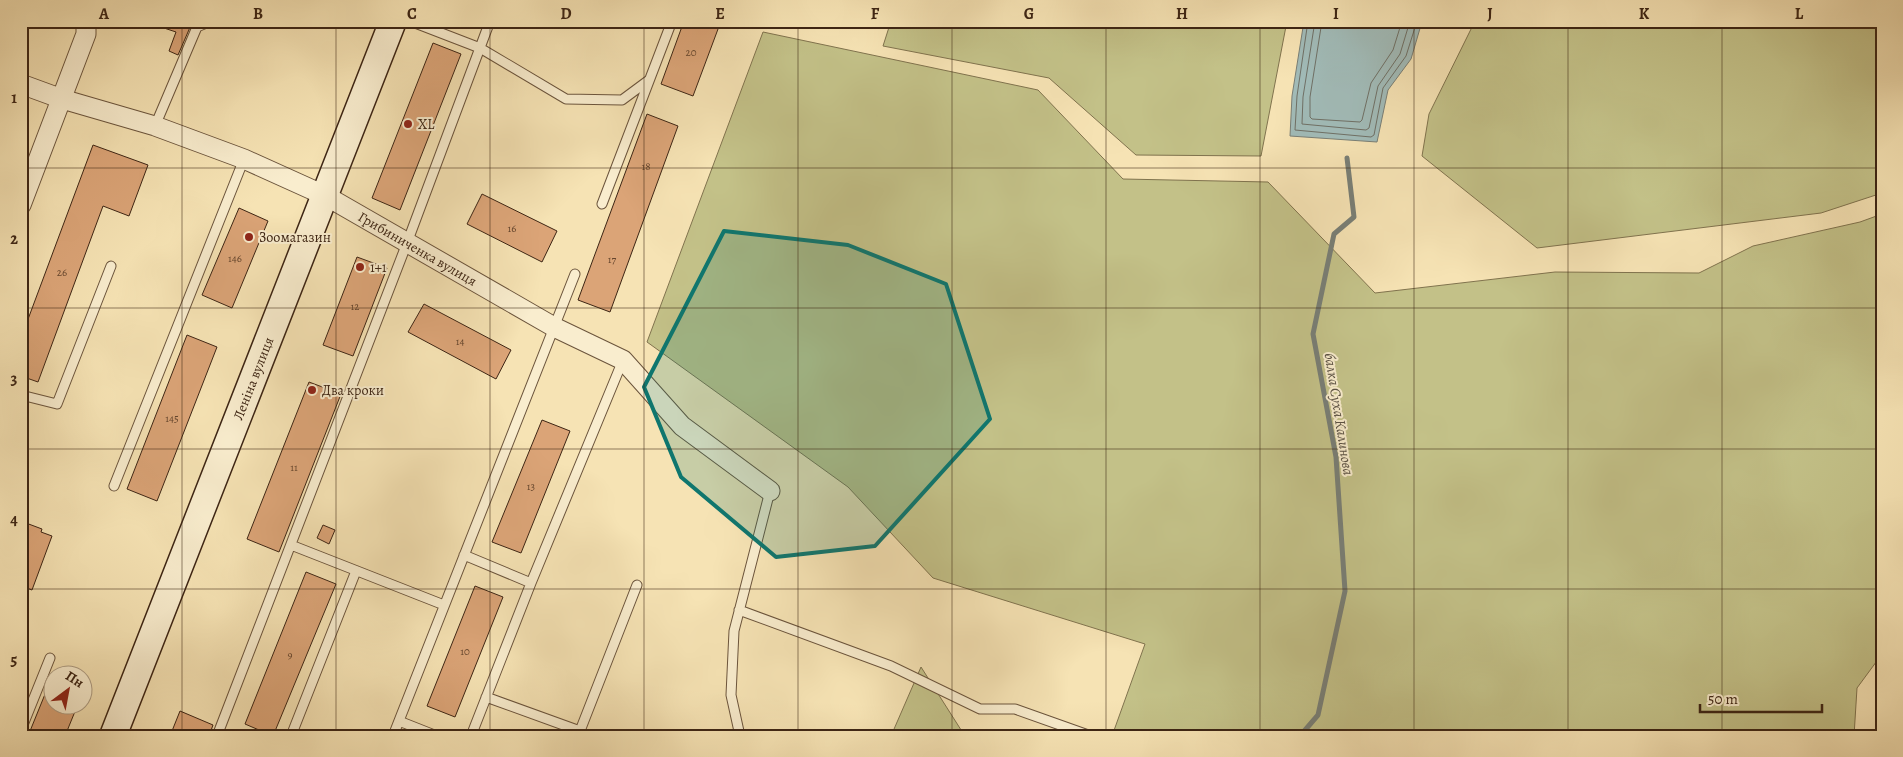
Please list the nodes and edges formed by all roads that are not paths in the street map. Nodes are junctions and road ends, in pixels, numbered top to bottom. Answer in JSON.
{"nodes":[{"id":1,"x":211,"y":21,"type":"edge"},
{"id":2,"x":393,"y":21,"type":"edge"},
{"id":3,"x":410,"y":21,"type":"edge"},
{"id":4,"x":490,"y":21,"type":"edge"},
{"id":5,"x":672,"y":21,"type":"edge"},
{"id":6,"x":90,"y":25,"type":"edge"},
{"id":7,"x":480,"y":48,"type":"junction"},
{"id":8,"x":649,"y":80,"type":"junction"},
{"id":9,"x":21,"y":84,"type":"edge"},
{"id":10,"x":62,"y":99,"type":"junction"},
{"id":11,"x":155,"y":126,"type":"junction"},
{"id":12,"x":244,"y":159,"type":"junction"},
{"id":13,"x":326,"y":196,"type":"junction"},
{"id":14,"x":602,"y":204,"type":"dead end"},
{"id":15,"x":21,"y":205,"type":"edge"},
{"id":16,"x":407,"y":243,"type":"junction"},
{"id":17,"x":111,"y":266,"type":"dead end"},
{"id":18,"x":575,"y":274,"type":"dead end"},
{"id":19,"x":554,"y":326,"type":"junction"},
{"id":20,"x":623,"y":360,"type":"junction"},
{"id":21,"x":21,"y":395,"type":"edge"},
{"id":22,"x":114,"y":486,"type":"dead end"},
{"id":23,"x":770,"y":491,"type":"joint"},
{"id":24,"x":291,"y":545,"type":"junction"},
{"id":25,"x":464,"y":555,"type":"junction"},
{"id":26,"x":356,"y":571,"type":"junction"},
{"id":27,"x":531,"y":583,"type":"junction"},
{"id":28,"x":637,"y":584,"type":"dead end"},
{"id":29,"x":444,"y":606,"type":"junction"},
{"id":30,"x":739,"y":610,"type":"junction"},
{"id":31,"x":50,"y":658,"type":"dead end"},
{"id":32,"x":486,"y":697,"type":"junction"},
{"id":33,"x":399,"y":721,"type":"junction"},
{"id":34,"x":21,"y":730,"type":"edge"},
{"id":35,"x":579,"y":733,"type":"edge"},
{"id":36,"x":113,"y":736,"type":"edge"},
{"id":37,"x":217,"y":736,"type":"edge"},
{"id":38,"x":291,"y":736,"type":"edge"},
{"id":39,"x":393,"y":736,"type":"edge"},
{"id":40,"x":437,"y":736,"type":"edge"},
{"id":41,"x":471,"y":736,"type":"edge"},
{"id":42,"x":740,"y":736,"type":"edge"},
{"id":43,"x":1091,"y":736,"type":"edge"}],
"edges":[{"from":1,"to":11,"type":"lane"},
{"from":2,"to":13,"type":"main road","name":"Леніна вулиця"},
{"from":3,"to":7,"type":"lane"},
{"from":4,"to":7,"type":"lane"},
{"from":5,"to":8,"type":"lane"},
{"from":6,"to":10,"type":"street"},
{"from":7,"to":8,"type":"lane"},
{"from":7,"to":16,"type":"lane"},
{"from":8,"to":14,"type":"lane"},
{"from":9,"to":10,"type":"street","name":"Грибиниченка вулиця"},
{"from":10,"to":11,"type":"street","name":"Грибиниченка вулиця"},
{"from":10,"to":15,"type":"street"},
{"from":11,"to":12,"type":"street","name":"Грибиниченка вулиця"},
{"from":12,"to":13,"type":"street","name":"Грибиниченка вулиця"},
{"from":12,"to":22,"type":"lane"},
{"from":13,"to":16,"type":"street","name":"Грибиниченка вулиця"},
{"from":13,"to":36,"type":"main road","name":"Леніна вулиця"},
{"from":16,"to":19,"type":"street","name":"Грибиниченка вулиця"},
{"from":16,"to":24,"type":"lane"},
{"from":17,"to":21,"type":"lane"},
{"from":18,"to":19,"type":"lane"},
{"from":19,"to":20,"type":"street","name":"Грибиниченка вулиця"},
{"from":19,"to":25,"type":"lane"},
{"from":20,"to":23,"type":"street","name":"Грибиниченка вулиця"},
{"from":20,"to":27,"type":"lane"},
{"from":23,"to":30,"type":"lane"},
{"from":24,"to":26,"type":"lane"},
{"from":24,"to":37,"type":"lane"},
{"from":25,"to":27,"type":"lane"},
{"from":25,"to":29,"type":"lane"},
{"from":26,"to":29,"type":"lane"},
{"from":26,"to":38,"type":"lane"},
{"from":27,"to":32,"type":"lane"},
{"from":28,"to":35,"type":"lane"},
{"from":29,"to":33,"type":"lane"},
{"from":30,"to":42,"type":"lane"},
{"from":30,"to":43,"type":"lane"},
{"from":31,"to":34,"type":"lane"},
{"from":32,"to":35,"type":"lane"},
{"from":32,"to":41,"type":"lane"},
{"from":33,"to":39,"type":"lane"},
{"from":33,"to":40,"type":"lane"}]}
